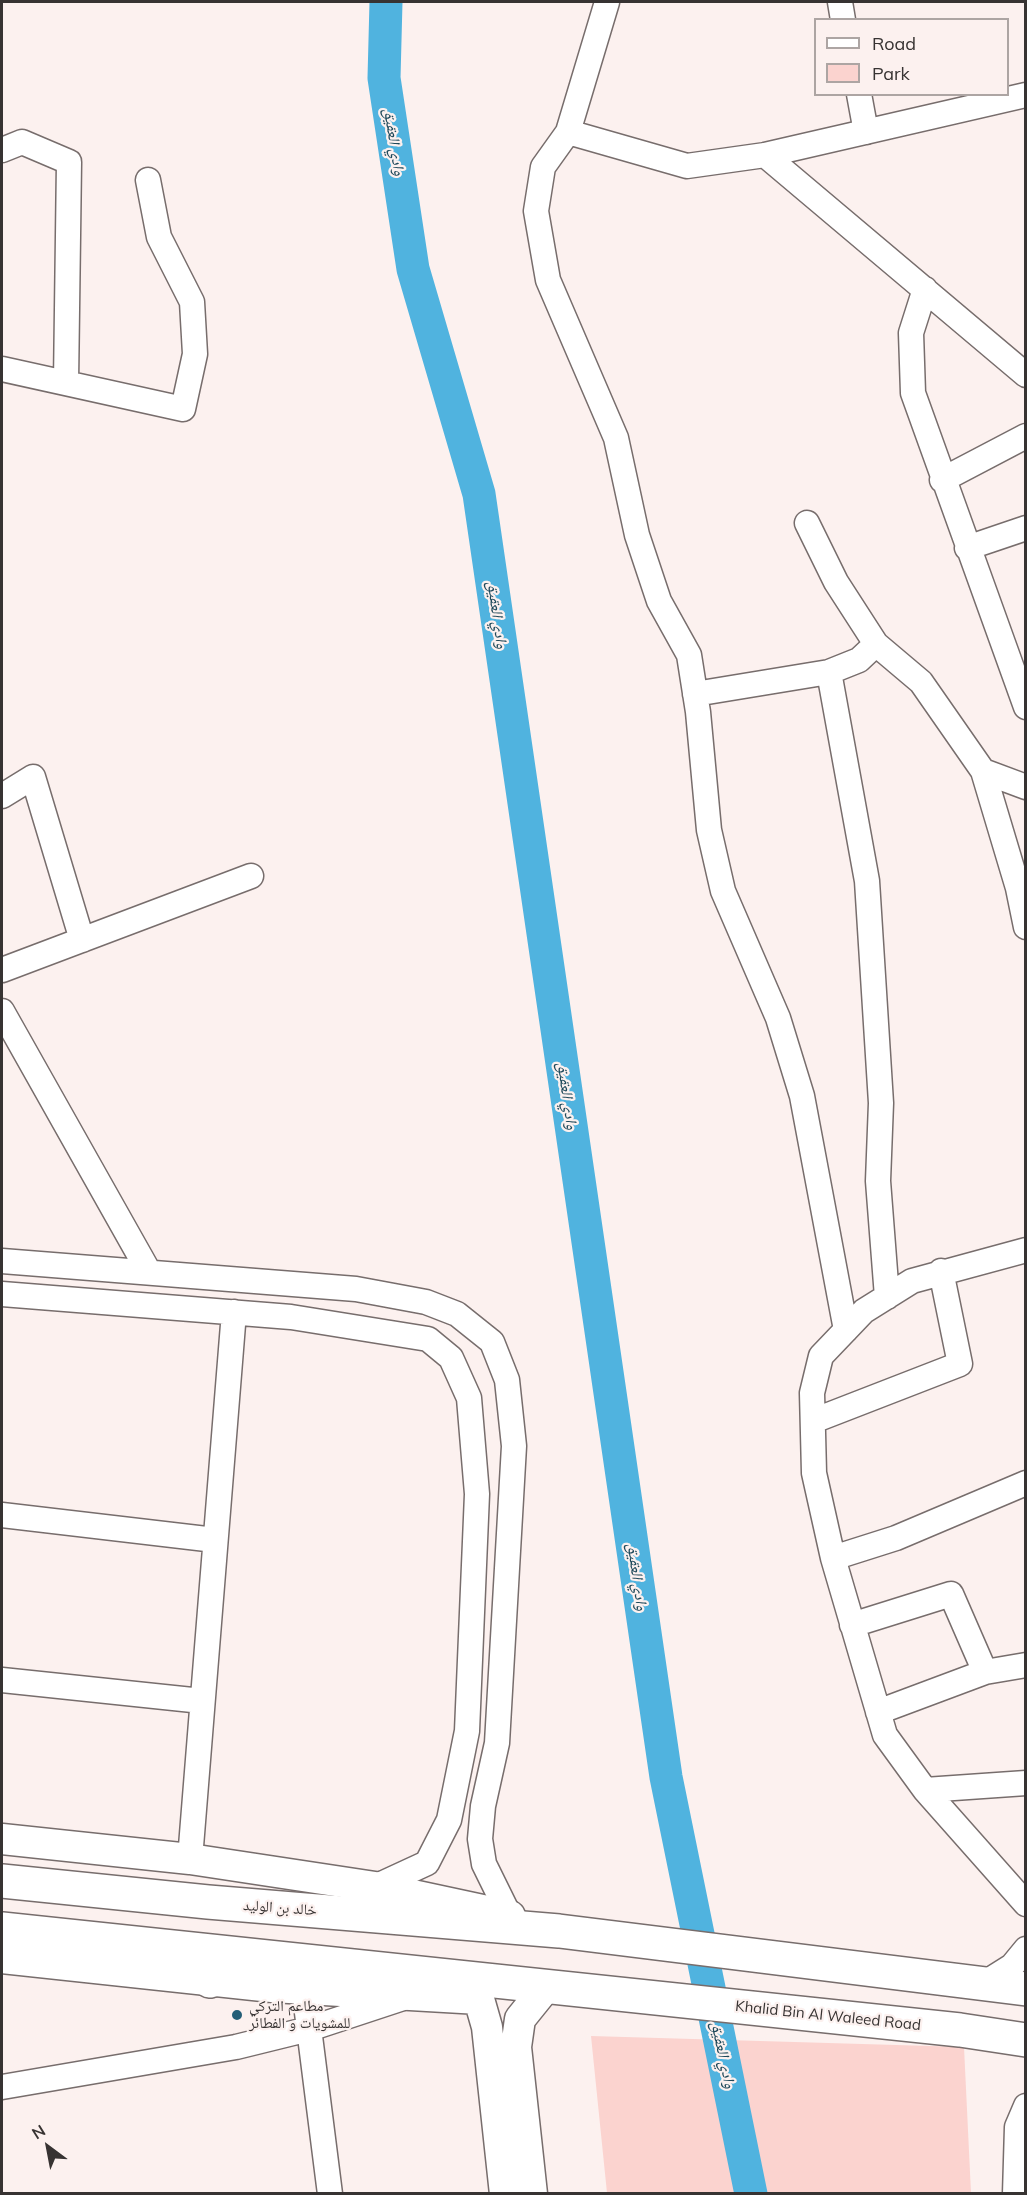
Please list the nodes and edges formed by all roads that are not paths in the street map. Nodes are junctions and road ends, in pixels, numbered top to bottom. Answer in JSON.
{"nodes":[{"id":1,"x":607,"y":2,"type":"edge"},
{"id":2,"x":840,"y":2,"type":"edge"},
{"id":3,"x":843,"y":18,"type":"edge"},
{"id":4,"x":1026,"y":95,"type":"edge"},
{"id":5,"x":859,"y":96,"type":"edge"},
{"id":6,"x":568,"y":132,"type":"junction"},
{"id":7,"x":866,"y":132,"type":"junction"},
{"id":8,"x":2,"y":150,"type":"edge"},
{"id":9,"x":765,"y":155,"type":"junction"},
{"id":10,"x":148,"y":180,"type":"dead end"},
{"id":11,"x":925,"y":289,"type":"junction"},
{"id":12,"x":2,"y":369,"type":"edge"},
{"id":13,"x":1026,"y":375,"type":"edge"},
{"id":14,"x":66,"y":383,"type":"junction"},
{"id":15,"x":1026,"y":436,"type":"edge"},
{"id":16,"x":942,"y":480,"type":"junction"},
{"id":17,"x":807,"y":522,"type":"dead end"},
{"id":18,"x":1026,"y":528,"type":"edge"},
{"id":19,"x":968,"y":548,"type":"junction"},
{"id":20,"x":876,"y":644,"type":"junction"},
{"id":21,"x":829,"y":672,"type":"junction"},
{"id":22,"x":695,"y":694,"type":"junction"},
{"id":23,"x":1026,"y":707,"type":"edge"},
{"id":24,"x":983,"y":771,"type":"junction"},
{"id":25,"x":1026,"y":787,"type":"edge"},
{"id":26,"x":2,"y":796,"type":"edge"},
{"id":27,"x":251,"y":876,"type":"dead end"},
{"id":28,"x":1026,"y":927,"type":"edge"},
{"id":29,"x":82,"y":940,"type":"junction"},
{"id":30,"x":2,"y":970,"type":"edge"},
{"id":31,"x":2,"y":1011,"type":"edge"},
{"id":32,"x":1026,"y":1250,"type":"edge"},
{"id":33,"x":2,"y":1261,"type":"edge"},
{"id":34,"x":149,"y":1272,"type":"junction"},
{"id":35,"x":941,"y":1272,"type":"junction"},
{"id":36,"x":2,"y":1294,"type":"edge"},
{"id":37,"x":887,"y":1297,"type":"junction"},
{"id":38,"x":234,"y":1312,"type":"junction"},
{"id":39,"x":846,"y":1330,"type":"junction"},
{"id":40,"x":813,"y":1421,"type":"junction"},
{"id":41,"x":1026,"y":1483,"type":"edge"},
{"id":42,"x":2,"y":1515,"type":"edge"},
{"id":43,"x":215,"y":1540,"type":"junction"},
{"id":44,"x":833,"y":1558,"type":"junction"},
{"id":45,"x":852,"y":1625,"type":"junction"},
{"id":46,"x":1026,"y":1665,"type":"edge"},
{"id":47,"x":985,"y":1672,"type":"junction"},
{"id":48,"x":2,"y":1680,"type":"edge"},
{"id":49,"x":202,"y":1701,"type":"junction"},
{"id":50,"x":879,"y":1712,"type":"junction"},
{"id":51,"x":467,"y":1731,"type":"junction"},
{"id":52,"x":498,"y":1736,"type":"junction"},
{"id":53,"x":1026,"y":1783,"type":"edge"},
{"id":54,"x":925,"y":1790,"type":"junction"},
{"id":55,"x":2,"y":1839,"type":"edge"},
{"id":56,"x":190,"y":1859,"type":"junction"},
{"id":57,"x":2,"y":1881,"type":"edge"},
{"id":58,"x":375,"y":1887,"type":"junction"},
{"id":59,"x":1025,"y":1905,"type":"edge"},
{"id":60,"x":532,"y":1926,"type":"junction"},
{"id":61,"x":2,"y":1929,"type":"edge"},
{"id":62,"x":149,"y":1945,"type":"junction"},
{"id":63,"x":1026,"y":1949,"type":"edge"},
{"id":64,"x":2,"y":1958,"type":"edge"},
{"id":65,"x":210,"y":1980,"type":"junction"},
{"id":66,"x":973,"y":1982,"type":"junction"},
{"id":67,"x":470,"y":1988,"type":"junction"},
{"id":68,"x":551,"y":1988,"type":"junction"},
{"id":69,"x":304,"y":1989,"type":"junction"},
{"id":70,"x":1026,"y":1989,"type":"edge"},
{"id":71,"x":414,"y":1994,"type":"junction"},
{"id":72,"x":309,"y":2029,"type":"junction"},
{"id":73,"x":1026,"y":2040,"type":"edge"},
{"id":74,"x":2,"y":2086,"type":"edge"},
{"id":75,"x":1026,"y":2106,"type":"edge"},
{"id":76,"x":330,"y":2193,"type":"edge"},
{"id":77,"x":504,"y":2193,"type":"edge"},
{"id":78,"x":532,"y":2193,"type":"edge"},
{"id":79,"x":1015,"y":2193,"type":"edge"}],
"edges":[{"from":1,"to":6,"type":"street"},
{"from":2,"to":3,"type":"street"},
{"from":4,"to":7,"type":"street"},
{"from":5,"to":7,"type":"street"},
{"from":6,"to":9,"type":"street"},
{"from":6,"to":22,"type":"street"},
{"from":7,"to":9,"type":"street"},
{"from":8,"to":14,"type":"street"},
{"from":9,"to":11,"type":"street"},
{"from":10,"to":14,"type":"street"},
{"from":11,"to":13,"type":"street"},
{"from":11,"to":16,"type":"street"},
{"from":12,"to":14,"type":"street"},
{"from":15,"to":16,"type":"street"},
{"from":16,"to":19,"type":"street"},
{"from":17,"to":20,"type":"street"},
{"from":18,"to":19,"type":"street"},
{"from":19,"to":23,"type":"street"},
{"from":20,"to":21,"type":"street"},
{"from":20,"to":24,"type":"street"},
{"from":21,"to":22,"type":"street"},
{"from":21,"to":37,"type":"street"},
{"from":22,"to":39,"type":"street"},
{"from":24,"to":25,"type":"street"},
{"from":24,"to":28,"type":"street"},
{"from":26,"to":29,"type":"street"},
{"from":27,"to":29,"type":"street"},
{"from":29,"to":30,"type":"street"},
{"from":31,"to":34,"type":"street"},
{"from":32,"to":35,"type":"street"},
{"from":33,"to":34,"type":"street"},
{"from":34,"to":52,"type":"street"},
{"from":35,"to":37,"type":"street"},
{"from":35,"to":40,"type":"street"},
{"from":36,"to":38,"type":"street"},
{"from":37,"to":39,"type":"street"},
{"from":38,"to":43,"type":"street"},
{"from":38,"to":51,"type":"street"},
{"from":39,"to":40,"type":"street"},
{"from":40,"to":44,"type":"street"},
{"from":41,"to":44,"type":"street"},
{"from":42,"to":43,"type":"street"},
{"from":43,"to":49,"type":"street"},
{"from":44,"to":45,"type":"street"},
{"from":45,"to":47,"type":"street"},
{"from":45,"to":50,"type":"street"},
{"from":46,"to":47,"type":"street"},
{"from":47,"to":50,"type":"street"},
{"from":48,"to":49,"type":"street"},
{"from":49,"to":56,"type":"street"},
{"from":50,"to":54,"type":"street"},
{"from":51,"to":52,"type":"street"},
{"from":51,"to":58,"type":"street"},
{"from":52,"to":60,"type":"street"},
{"from":53,"to":54,"type":"street"},
{"from":54,"to":59,"type":"street"},
{"from":55,"to":56,"type":"main road"},
{"from":56,"to":58,"type":"main road"},
{"from":57,"to":60,"type":"highway","name":"خالد بن الوليد"},
{"from":58,"to":60,"type":"main road"},
{"from":60,"to":66,"type":"highway"},
{"from":61,"to":62,"type":"highway"},
{"from":62,"to":65,"type":"highway"},
{"from":62,"to":67,"type":"highway"},
{"from":63,"to":66,"type":"street"},
{"from":64,"to":65,"type":"main road"},
{"from":65,"to":69,"type":"main road"},
{"from":66,"to":70,"type":"highway"},
{"from":67,"to":68,"type":"highway"},
{"from":67,"to":71,"type":"main road"},
{"from":67,"to":77,"type":"main road"},
{"from":68,"to":73,"type":"highway","name":"Khalid Bin Al Waleed Road"},
{"from":68,"to":78,"type":"main road"},
{"from":69,"to":71,"type":"main road"},
{"from":69,"to":72,"type":"street"},
{"from":71,"to":72,"type":"street"},
{"from":72,"to":74,"type":"street"},
{"from":72,"to":76,"type":"street"},
{"from":75,"to":79,"type":"street"}]}
